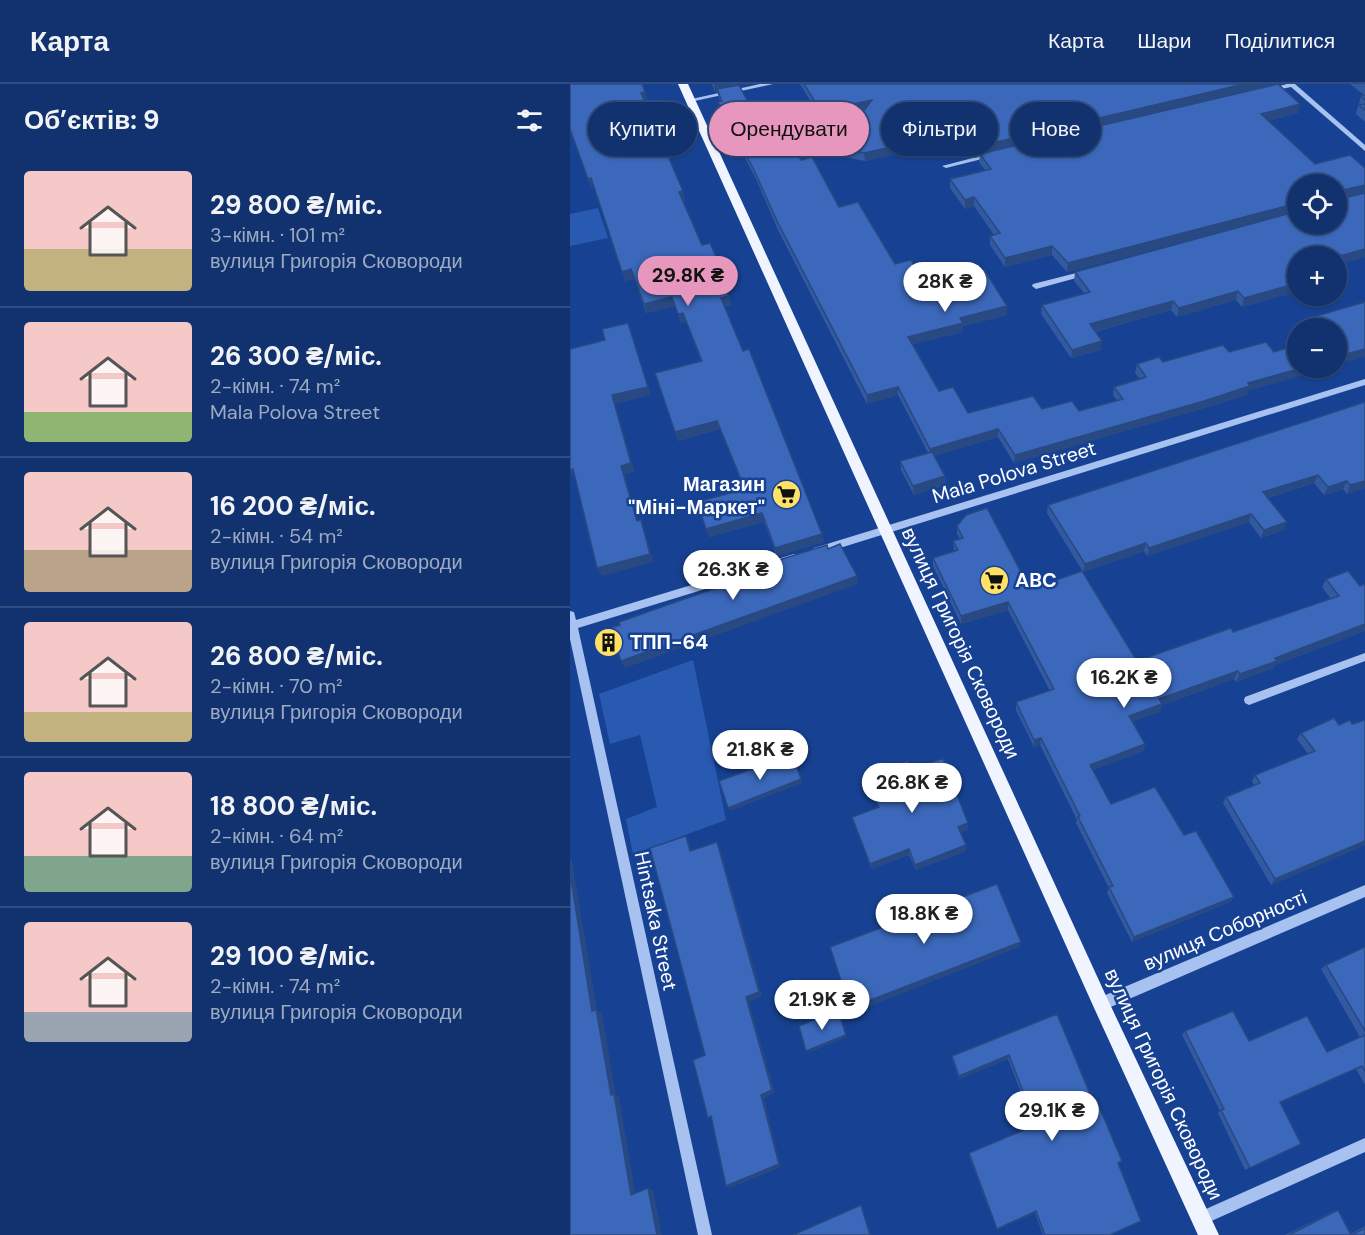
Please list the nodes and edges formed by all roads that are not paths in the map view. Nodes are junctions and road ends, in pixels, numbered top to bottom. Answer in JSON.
{"nodes":[{"id":1,"x":683,"y":84,"type":"edge"},
{"id":2,"x":770,"y":84,"type":"edge"},
{"id":3,"x":1291,"y":84,"type":"edge"},
{"id":4,"x":1257,"y":93,"type":"edge"},
{"id":5,"x":690,"y":100,"type":"junction"},
{"id":6,"x":1364,"y":146,"type":"edge"},
{"id":7,"x":1003,"y":153,"type":"edge"},
{"id":8,"x":946,"y":166,"type":"dead end"},
{"id":9,"x":1093,"y":270,"type":"edge"},
{"id":10,"x":1036,"y":286,"type":"dead end"},
{"id":11,"x":1365,"y":382,"type":"edge"},
{"id":12,"x":885,"y":530,"type":"junction"},
{"id":13,"x":571,"y":622,"type":"edge"},
{"id":14,"x":1365,"y":657,"type":"edge"},
{"id":15,"x":1249,"y":700,"type":"dead end"},
{"id":16,"x":1365,"y":891,"type":"edge"},
{"id":17,"x":1101,"y":1004,"type":"junction"},
{"id":18,"x":1365,"y":1145,"type":"edge"},
{"id":19,"x":1205,"y":1227,"type":"edge"},
{"id":20,"x":705,"y":1235,"type":"edge"}],
"edges":[{"from":1,"to":5,"type":"main road","name":"вулиця Григорія Сковороди"},
{"from":2,"to":5,"type":"street"},
{"from":3,"to":4,"type":"street"},
{"from":3,"to":6,"type":"street"},
{"from":5,"to":12,"type":"main road","name":"вулиця Григорія Сковороди"},
{"from":7,"to":8,"type":"street"},
{"from":9,"to":10,"type":"street"},
{"from":11,"to":12,"type":"street","name":"Mala Polova Street"},
{"from":12,"to":13,"type":"street","name":"Mala Polova Street"},
{"from":12,"to":17,"type":"main road","name":"вулиця Григорія Сковороди"},
{"from":13,"to":20,"type":"street","name":"Hintsaka Street"},
{"from":14,"to":15,"type":"street"},
{"from":16,"to":17,"type":"street","name":"вулиця Соборності"},
{"from":17,"to":19,"type":"main road","name":"вулиця Григорія Сковороди"},
{"from":18,"to":19,"type":"street","name":"вулиця Григорія Сковороди"}]}
